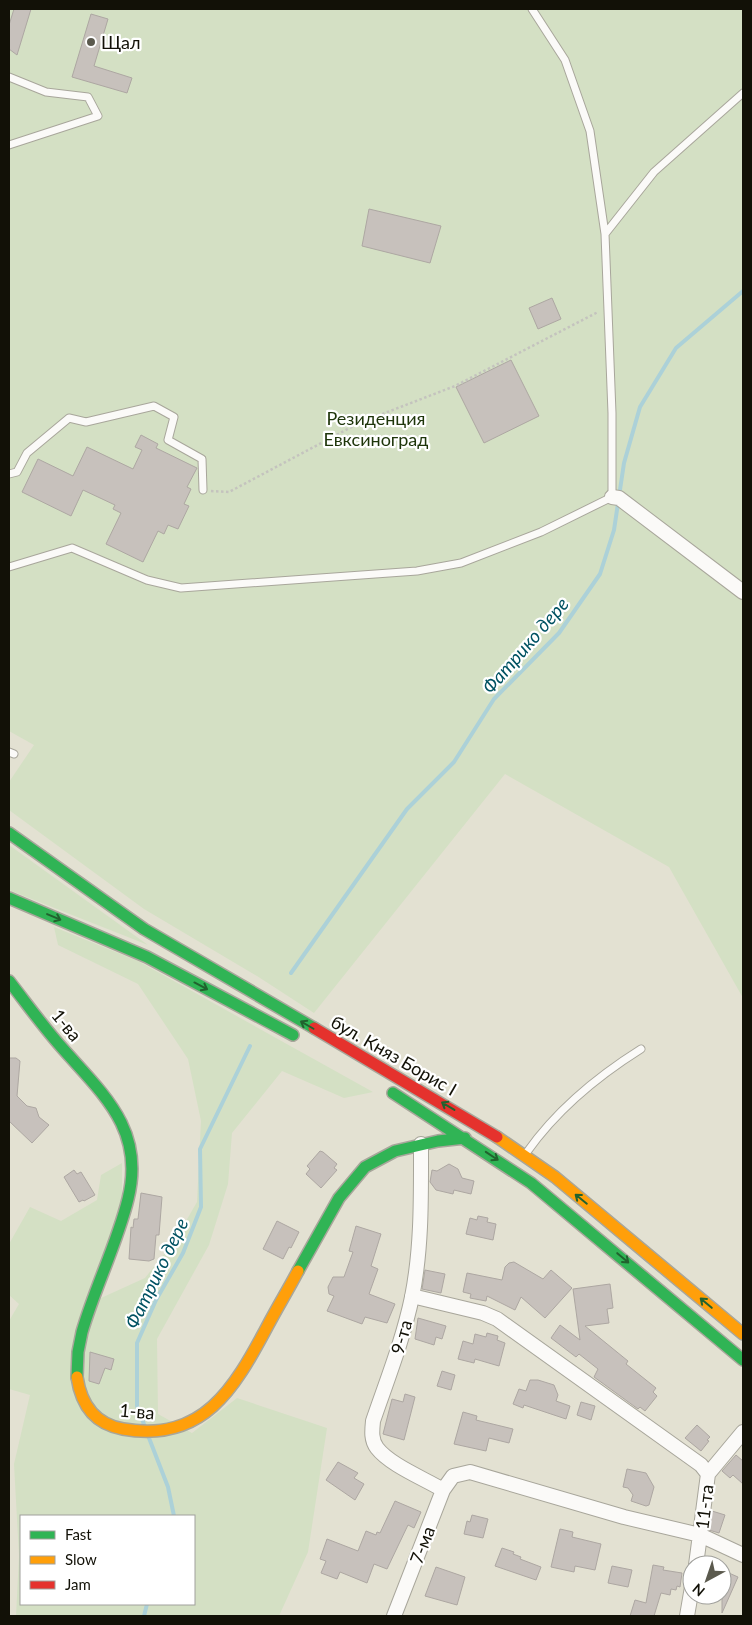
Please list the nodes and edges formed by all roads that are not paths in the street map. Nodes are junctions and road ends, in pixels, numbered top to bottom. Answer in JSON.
{"nodes":[{"id":1,"x":532,"y":9,"type":"edge"},
{"id":2,"x":9,"y":78,"type":"edge"},
{"id":3,"x":743,"y":93,"type":"edge"},
{"id":4,"x":9,"y":145,"type":"edge"},
{"id":5,"x":606,"y":234,"type":"junction"},
{"id":6,"x":9,"y":474,"type":"edge"},
{"id":7,"x":203,"y":490,"type":"road end"},
{"id":8,"x":612,"y":497,"type":"junction"},
{"id":9,"x":9,"y":567,"type":"edge"},
{"id":10,"x":743,"y":592,"type":"edge"},
{"id":11,"x":9,"y":833,"type":"edge"},
{"id":12,"x":9,"y":898,"type":"edge"},
{"id":13,"x":9,"y":981,"type":"edge"},
{"id":14,"x":305,"y":1042,"type":"dead end"},
{"id":15,"x":641,"y":1049,"type":"dead end"},
{"id":16,"x":386,"y":1088,"type":"dead end"},
{"id":17,"x":465,"y":1138,"type":"junction"},
{"id":18,"x":421,"y":1144,"type":"junction"},
{"id":19,"x":526,"y":1155,"type":"junction"},
{"id":20,"x":412,"y":1296,"type":"junction"},
{"id":21,"x":743,"y":1334,"type":"edge"},
{"id":22,"x":743,"y":1360,"type":"edge"},
{"id":23,"x":743,"y":1432,"type":"edge"},
{"id":24,"x":708,"y":1474,"type":"junction"},
{"id":25,"x":444,"y":1490,"type":"junction"},
{"id":26,"x":700,"y":1535,"type":"junction"},
{"id":27,"x":697,"y":1555,"type":"edge"},
{"id":28,"x":743,"y":1555,"type":"edge"},
{"id":29,"x":394,"y":1616,"type":"edge"}],
"edges":[{"from":1,"to":5,"type":"lane"},
{"from":2,"to":4,"type":"lane"},
{"from":3,"to":5,"type":"lane"},
{"from":5,"to":8,"type":"lane"},
{"from":6,"to":7,"type":"lane"},
{"from":8,"to":9,"type":"lane"},
{"from":8,"to":10,"type":"street"},
{"from":19,"to":11,"type":"main road","name":"бул. Княз Борис I","one_way":true},
{"from":12,"to":14,"type":"main road","name":"бул. Княз Борис I","one_way":true},
{"from":13,"to":18,"type":"main road","name":"1-ва"},
{"from":15,"to":19,"type":"lane"},
{"from":16,"to":17,"type":"main road","name":"бул. Княз Борис I"},
{"from":17,"to":18,"type":"main road","name":"1-ва"},
{"from":17,"to":22,"type":"main road","name":"бул. Княз Борис I","one_way":true},
{"from":18,"to":20,"type":"street","name":"9-та"},
{"from":21,"to":19,"type":"main road","name":"бул. Княз Борис I","one_way":true},
{"from":20,"to":24,"type":"street"},
{"from":20,"to":25,"type":"street","name":"9-та"},
{"from":23,"to":24,"type":"street","name":"11-та"},
{"from":24,"to":26,"type":"street","name":"11-та"},
{"from":25,"to":26,"type":"street","name":"7-ма"},
{"from":25,"to":29,"type":"street","name":"7-ма"},
{"from":26,"to":27,"type":"street","name":"11-та"},
{"from":26,"to":28,"type":"street"}]}
